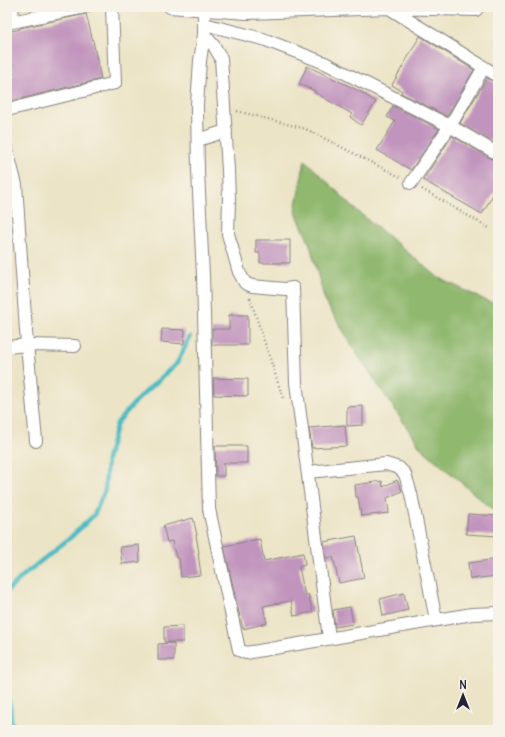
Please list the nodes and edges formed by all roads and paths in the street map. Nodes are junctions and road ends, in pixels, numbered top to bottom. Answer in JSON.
{"nodes":[{"id":1,"x":12,"y":7,"type":"edge"},
{"id":2,"x":85,"y":7,"type":"edge"},
{"id":3,"x":112,"y":7,"type":"edge"},
{"id":4,"x":170,"y":7,"type":"edge"},
{"id":5,"x":389,"y":7,"type":"edge"},
{"id":6,"x":476,"y":7,"type":"edge"},
{"id":7,"x":204,"y":10,"type":"junction"},
{"id":8,"x":246,"y":10,"type":"edge"},
{"id":9,"x":10,"y":22,"type":"edge"},
{"id":10,"x":204,"y":29,"type":"junction"},
{"id":11,"x":484,"y":67,"type":"junction"},
{"id":12,"x":498,"y":76,"type":"edge"},
{"id":13,"x":224,"y":108,"type":"junction"},
{"id":14,"x":7,"y":110,"type":"edge"},
{"id":15,"x":450,"y":126,"type":"junction"},
{"id":16,"x":226,"y":131,"type":"junction"},
{"id":17,"x":198,"y":140,"type":"junction"},
{"id":18,"x":7,"y":150,"type":"edge"},
{"id":19,"x":498,"y":154,"type":"edge"},
{"id":20,"x":411,"y":183,"type":"junction"},
{"id":21,"x":11,"y":186,"type":"edge"},
{"id":22,"x":491,"y":228,"type":"dead end"},
{"id":23,"x":245,"y":283,"type":"junction"},
{"id":24,"x":27,"y":345,"type":"junction"},
{"id":25,"x":75,"y":346,"type":"dead end"},
{"id":26,"x":7,"y":347,"type":"edge"},
{"id":27,"x":285,"y":404,"type":"dead end"},
{"id":28,"x":36,"y":441,"type":"dead end"},
{"id":29,"x":308,"y":472,"type":"junction"},
{"id":30,"x":498,"y":613,"type":"edge"},
{"id":31,"x":436,"y":620,"type":"junction"},
{"id":32,"x":329,"y":638,"type":"junction"}],
"edges":[{"from":1,"to":9,"type":"street"},
{"from":2,"to":9,"type":"street"},
{"from":3,"to":14,"type":"street"},
{"from":4,"to":7,"type":"street"},
{"from":5,"to":6,"type":"street"},
{"from":5,"to":8,"type":"street"},
{"from":5,"to":11,"type":"street"},
{"from":7,"to":8,"type":"street"},
{"from":7,"to":10,"type":"street"},
{"from":10,"to":13,"type":"street"},
{"from":10,"to":15,"type":"street"},
{"from":10,"to":17,"type":"street"},
{"from":11,"to":12,"type":"street"},
{"from":11,"to":15,"type":"street"},
{"from":13,"to":16,"type":"street"},
{"from":13,"to":20,"type":"path"},
{"from":15,"to":19,"type":"street"},
{"from":15,"to":20,"type":"street"},
{"from":16,"to":17,"type":"street"},
{"from":16,"to":23,"type":"street"},
{"from":17,"to":32,"type":"street"},
{"from":18,"to":21,"type":"street"},
{"from":20,"to":22,"type":"path"},
{"from":21,"to":24,"type":"street"},
{"from":23,"to":27,"type":"path"},
{"from":23,"to":29,"type":"street"},
{"from":24,"to":25,"type":"street"},
{"from":24,"to":26,"type":"street"},
{"from":24,"to":28,"type":"street"},
{"from":29,"to":31,"type":"street"},
{"from":29,"to":32,"type":"street"},
{"from":30,"to":31,"type":"street"},
{"from":31,"to":32,"type":"street"}]}
